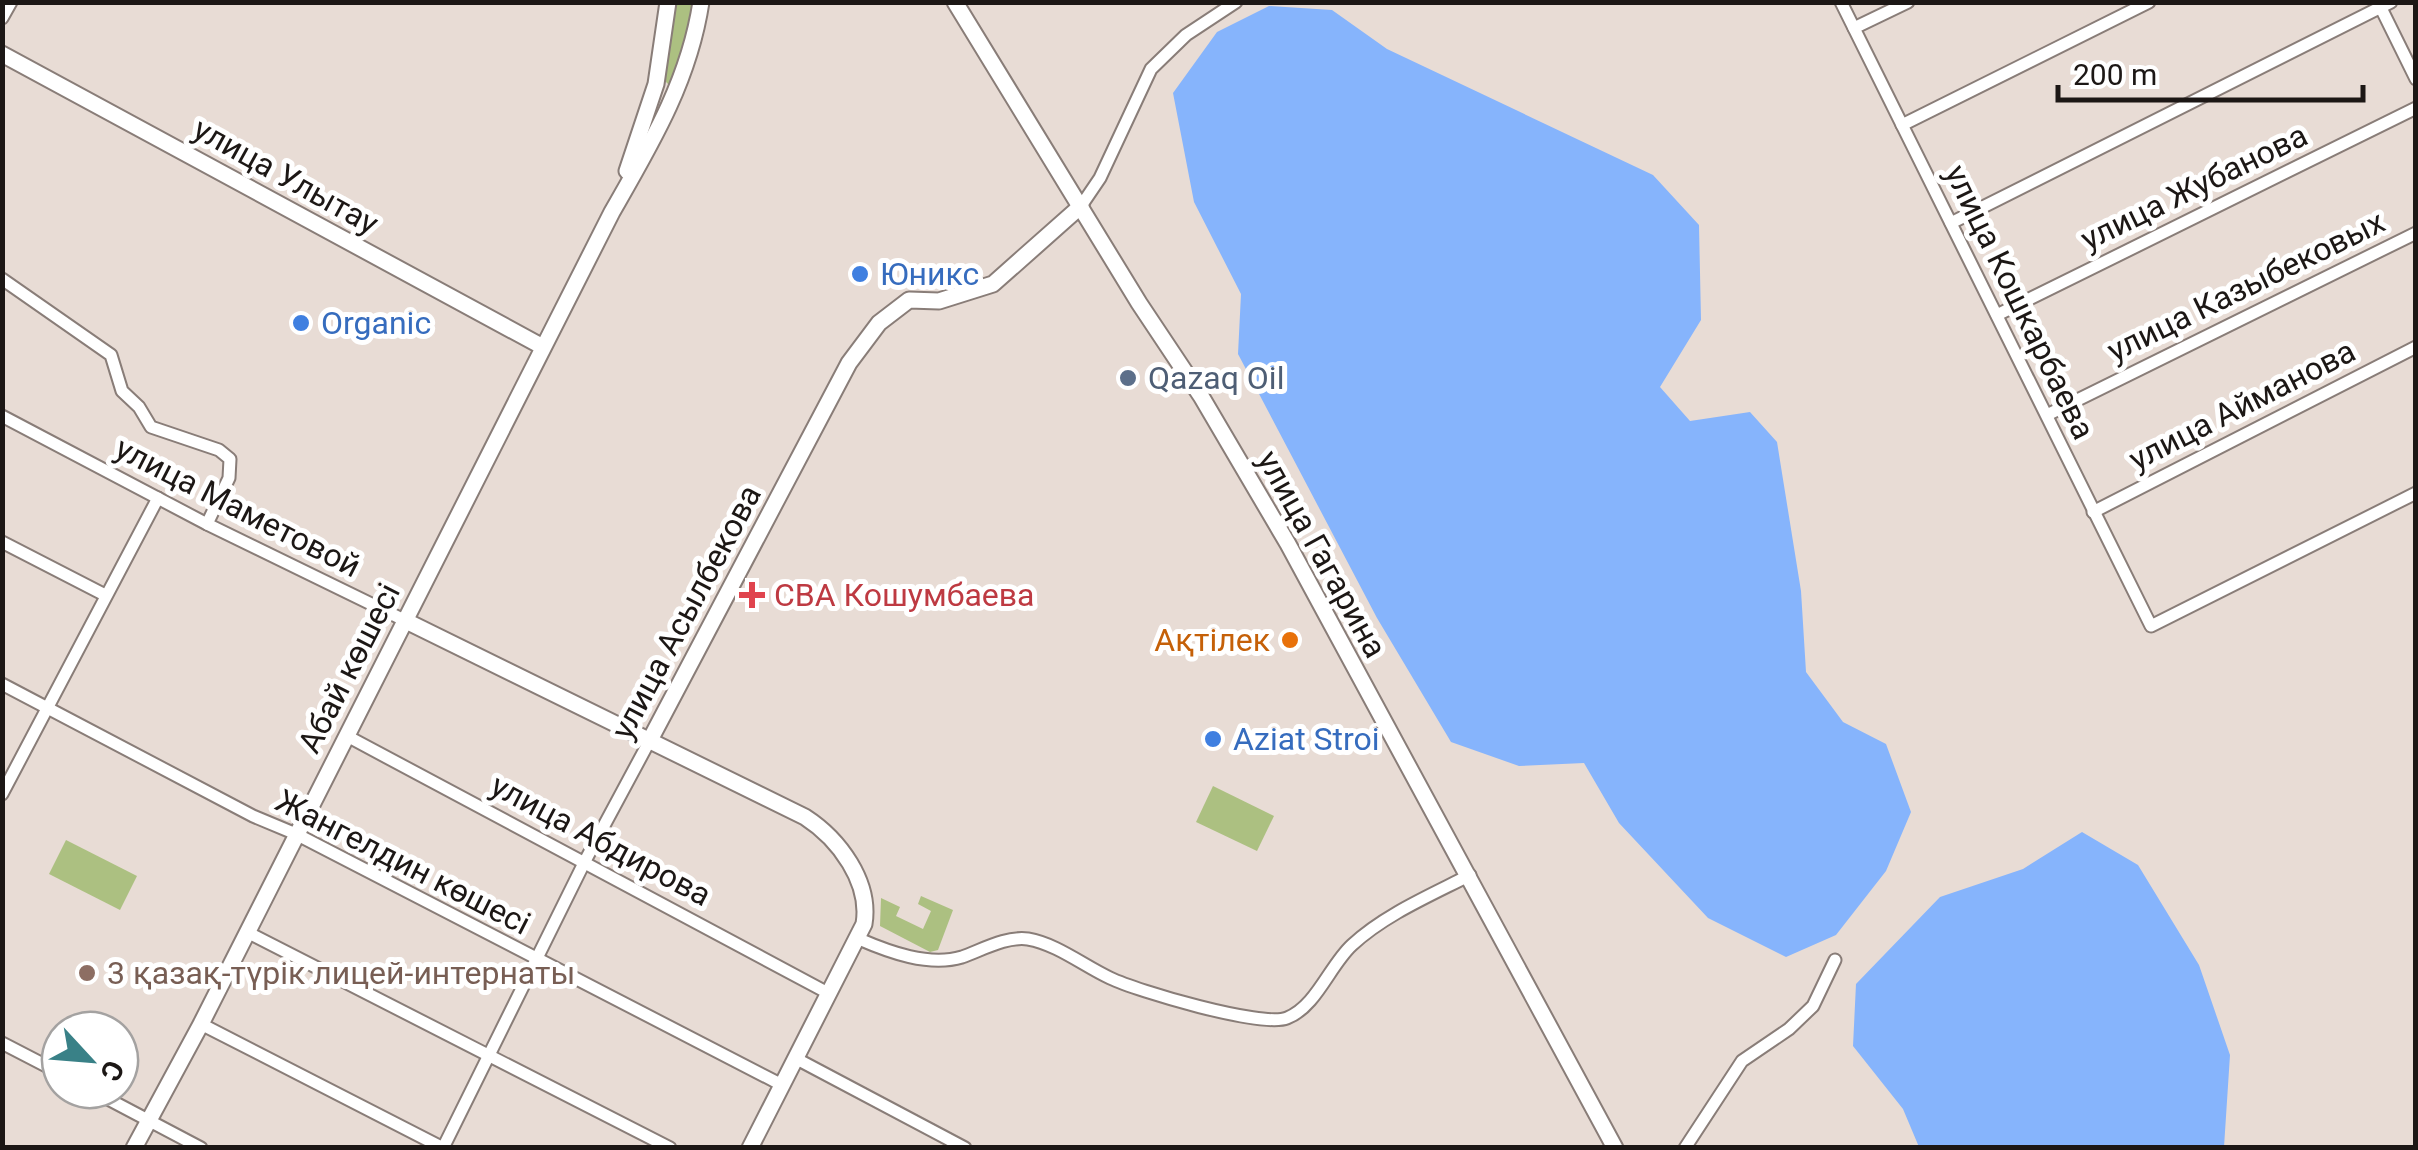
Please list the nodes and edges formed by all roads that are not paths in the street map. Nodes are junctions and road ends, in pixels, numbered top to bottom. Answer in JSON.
{"nodes":[{"id":1,"x":11,"y":2,"type":"edge"},
{"id":2,"x":668,"y":2,"type":"edge"},
{"id":3,"x":701,"y":2,"type":"edge"},
{"id":4,"x":955,"y":2,"type":"edge"},
{"id":5,"x":1236,"y":2,"type":"edge"},
{"id":6,"x":1841,"y":2,"type":"edge"},
{"id":7,"x":1908,"y":2,"type":"edge"},
{"id":8,"x":2149,"y":2,"type":"edge"},
{"id":9,"x":2383,"y":4,"type":"edge"},
{"id":10,"x":2,"y":18,"type":"edge"},
{"id":11,"x":1854,"y":28,"type":"junction"},
{"id":12,"x":2,"y":54,"type":"edge"},
{"id":13,"x":2416,"y":79,"type":"edge"},
{"id":14,"x":2416,"y":108,"type":"edge"},
{"id":15,"x":1902,"y":125,"type":"junction"},
{"id":16,"x":1081,"y":206,"type":"junction"},
{"id":17,"x":612,"y":212,"type":"junction"},
{"id":18,"x":1951,"y":223,"type":"junction"},
{"id":19,"x":2416,"y":233,"type":"edge"},
{"id":20,"x":2,"y":279,"type":"edge"},
{"id":21,"x":1997,"y":315,"type":"junction"},
{"id":22,"x":543,"y":347,"type":"junction"},
{"id":23,"x":2416,"y":347,"type":"edge"},
{"id":24,"x":2048,"y":415,"type":"junction"},
{"id":25,"x":2,"y":416,"type":"edge"},
{"id":26,"x":2416,"y":492,"type":"edge"},
{"id":27,"x":158,"y":498,"type":"junction"},
{"id":28,"x":2093,"y":512,"type":"junction"},
{"id":29,"x":206,"y":524,"type":"junction"},
{"id":30,"x":2,"y":542,"type":"edge"},
{"id":31,"x":105,"y":595,"type":"junction"},
{"id":32,"x":404,"y":620,"type":"junction"},
{"id":33,"x":2,"y":684,"type":"edge"},
{"id":34,"x":47,"y":708,"type":"junction"},
{"id":35,"x":347,"y":736,"type":"junction"},
{"id":36,"x":650,"y":740,"type":"junction"},
{"id":37,"x":2,"y":794,"type":"edge"},
{"id":38,"x":296,"y":834,"type":"junction"},
{"id":39,"x":585,"y":861,"type":"junction"},
{"id":40,"x":1470,"y":875,"type":"junction"},
{"id":41,"x":246,"y":932,"type":"junction"},
{"id":42,"x":859,"y":940,"type":"junction"},
{"id":43,"x":1834,"y":960,"type":"dead end"},
{"id":44,"x":536,"y":961,"type":"junction"},
{"id":45,"x":828,"y":994,"type":"junction"},
{"id":46,"x":201,"y":1024,"type":"junction"},
{"id":47,"x":2,"y":1043,"type":"edge"},
{"id":48,"x":491,"y":1056,"type":"junction"},
{"id":49,"x":795,"y":1058,"type":"junction"},
{"id":50,"x":40,"y":1063,"type":"edge"},
{"id":51,"x":782,"y":1085,"type":"junction"},
{"id":52,"x":128,"y":1110,"type":"edge"},
{"id":53,"x":149,"y":1121,"type":"junction"},
{"id":54,"x":134,"y":1148,"type":"edge"},
{"id":55,"x":201,"y":1148,"type":"edge"},
{"id":56,"x":443,"y":1148,"type":"edge"},
{"id":57,"x":670,"y":1148,"type":"edge"},
{"id":58,"x":750,"y":1148,"type":"edge"},
{"id":59,"x":965,"y":1148,"type":"edge"},
{"id":60,"x":1615,"y":1148,"type":"edge"},
{"id":61,"x":1685,"y":1148,"type":"edge"}],
"edges":[{"from":1,"to":10,"type":"street"},
{"from":2,"to":17,"type":"main road","name":"Абай көшесі"},
{"from":3,"to":17,"type":"main road","name":"Абай көшесі"},
{"from":4,"to":16,"type":"main road","name":"улица Гагарина"},
{"from":5,"to":16,"type":"street"},
{"from":6,"to":11,"type":"street","name":"улица Кошкарбаева"},
{"from":7,"to":11,"type":"street"},
{"from":8,"to":15,"type":"street"},
{"from":9,"to":13,"type":"street"},
{"from":9,"to":18,"type":"street"},
{"from":11,"to":15,"type":"street","name":"улица Кошкарбаева"},
{"from":12,"to":22,"type":"main road","name":"улица Улытау"},
{"from":14,"to":21,"type":"street","name":"улица Жубанова"},
{"from":15,"to":18,"type":"street","name":"улица Кошкарбаева"},
{"from":16,"to":36,"type":"main road","name":"улица Асылбекова"},
{"from":16,"to":40,"type":"main road","name":"улица Гагарина"},
{"from":17,"to":22,"type":"main road","name":"Абай көшесі"},
{"from":18,"to":21,"type":"street","name":"улица Кошкарбаева"},
{"from":19,"to":24,"type":"street","name":"улица Казыбековых"},
{"from":20,"to":29,"type":"street"},
{"from":21,"to":24,"type":"street","name":"улица Кошкарбаева"},
{"from":22,"to":32,"type":"main road","name":"Абай көшесі"},
{"from":23,"to":28,"type":"street","name":"улица Айманова"},
{"from":24,"to":28,"type":"street","name":"улица Кошкарбаева"},
{"from":25,"to":27,"type":"street","name":"улица Маметовой"},
{"from":26,"to":28,"type":"street","name":"улица Кошкарбаева"},
{"from":27,"to":29,"type":"street","name":"улица Маметовой"},
{"from":27,"to":31,"type":"street"},
{"from":29,"to":32,"type":"street","name":"улица Маметовой"},
{"from":30,"to":31,"type":"street"},
{"from":31,"to":34,"type":"street"},
{"from":32,"to":35,"type":"main road","name":"Абай көшесі"},
{"from":32,"to":36,"type":"main road","name":"улица Маметовой"},
{"from":33,"to":34,"type":"street","name":"Жангелдин көшесі"},
{"from":34,"to":37,"type":"street"},
{"from":34,"to":38,"type":"street","name":"Жангелдин көшесі"},
{"from":35,"to":38,"type":"main road","name":"Абай көшесі"},
{"from":35,"to":39,"type":"street","name":"улица Абдирова"},
{"from":36,"to":39,"type":"street","name":"улица Асылбекова"},
{"from":36,"to":42,"type":"main road","name":"улица Маметовой"},
{"from":38,"to":41,"type":"main road","name":"Абай көшесі"},
{"from":38,"to":44,"type":"street","name":"Жангелдин көшесі"},
{"from":39,"to":44,"type":"street","name":"улица Асылбекова"},
{"from":39,"to":45,"type":"street","name":"улица Абдирова"},
{"from":40,"to":42,"type":"street"},
{"from":40,"to":60,"type":"main road","name":"улица Гагарина"},
{"from":41,"to":46,"type":"main road","name":"Абай көшесі"},
{"from":41,"to":48,"type":"street"},
{"from":42,"to":45,"type":"main road"},
{"from":43,"to":61,"type":"street"},
{"from":44,"to":48,"type":"street","name":"улица Асылбекова"},
{"from":44,"to":51,"type":"street","name":"Жангелдин көшесі"},
{"from":45,"to":49,"type":"main road"},
{"from":46,"to":53,"type":"main road","name":"Абай көшесі"},
{"from":46,"to":56,"type":"street"},
{"from":47,"to":50,"type":"street"},
{"from":48,"to":56,"type":"street","name":"улица Асылбекова"},
{"from":48,"to":57,"type":"street"},
{"from":49,"to":51,"type":"main road"},
{"from":49,"to":59,"type":"street"},
{"from":51,"to":58,"type":"main road"},
{"from":52,"to":53,"type":"street"},
{"from":53,"to":54,"type":"main road","name":"Абай көшесі"},
{"from":53,"to":55,"type":"street"}]}
